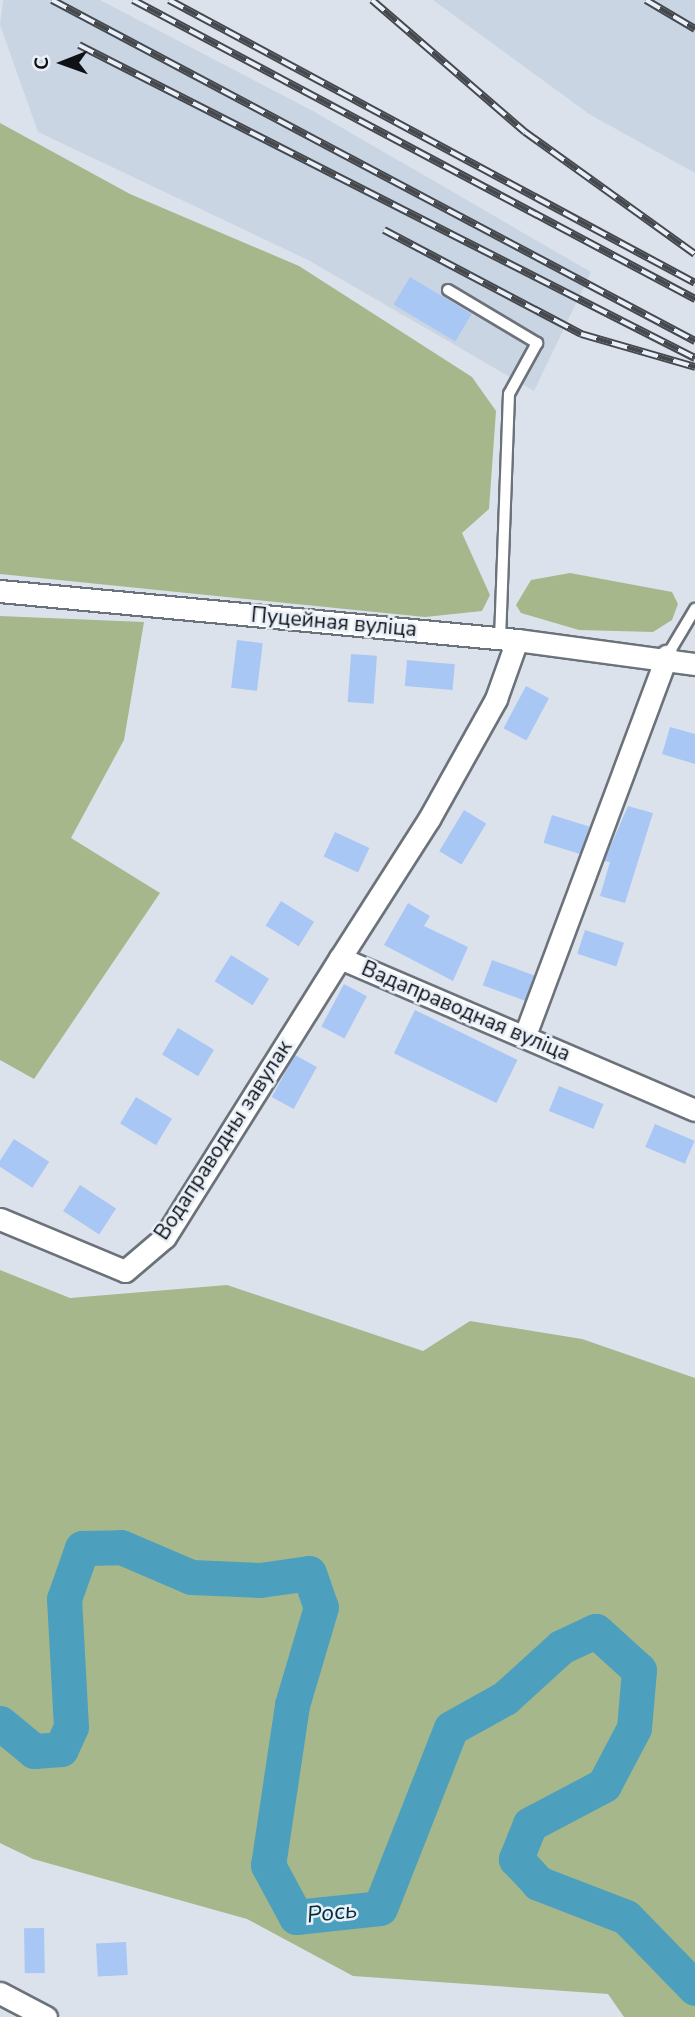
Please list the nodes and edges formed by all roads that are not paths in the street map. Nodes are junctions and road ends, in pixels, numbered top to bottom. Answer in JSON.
{"nodes":[{"id":1,"x":448,"y":290,"type":"dead end"},
{"id":2,"x":0,"y":591,"type":"edge"},
{"id":3,"x":695,"y":609,"type":"edge"},
{"id":4,"x":508,"y":639,"type":"junction"},
{"id":5,"x":667,"y":656,"type":"junction"},
{"id":6,"x":695,"y":664,"type":"edge"},
{"id":7,"x":340,"y":958,"type":"junction"},
{"id":8,"x":525,"y":1035,"type":"junction"},
{"id":9,"x":695,"y":1111,"type":"edge"},
{"id":10,"x":0,"y":1219,"type":"edge"},
{"id":11,"x":0,"y":1993,"type":"edge"},
{"id":12,"x":46,"y":2017,"type":"edge"}],
"edges":[{"from":1,"to":4,"type":"lane"},
{"from":2,"to":4,"type":"street","name":"Пуцейная вуліца"},
{"from":3,"to":5,"type":"lane"},
{"from":4,"to":5,"type":"street","name":"Пуцейная вуліца"},
{"from":4,"to":7,"type":"street","name":"Вадаправодная вуліца"},
{"from":5,"to":6,"type":"street","name":"Пуцейная вуліца"},
{"from":5,"to":8,"type":"street"},
{"from":7,"to":8,"type":"street","name":"Вадаправодная вуліца"},
{"from":7,"to":10,"type":"street","name":"Водаправодны завулак"},
{"from":8,"to":9,"type":"street","name":"Вадаправодная вуліца"},
{"from":11,"to":12,"type":"street"}]}
